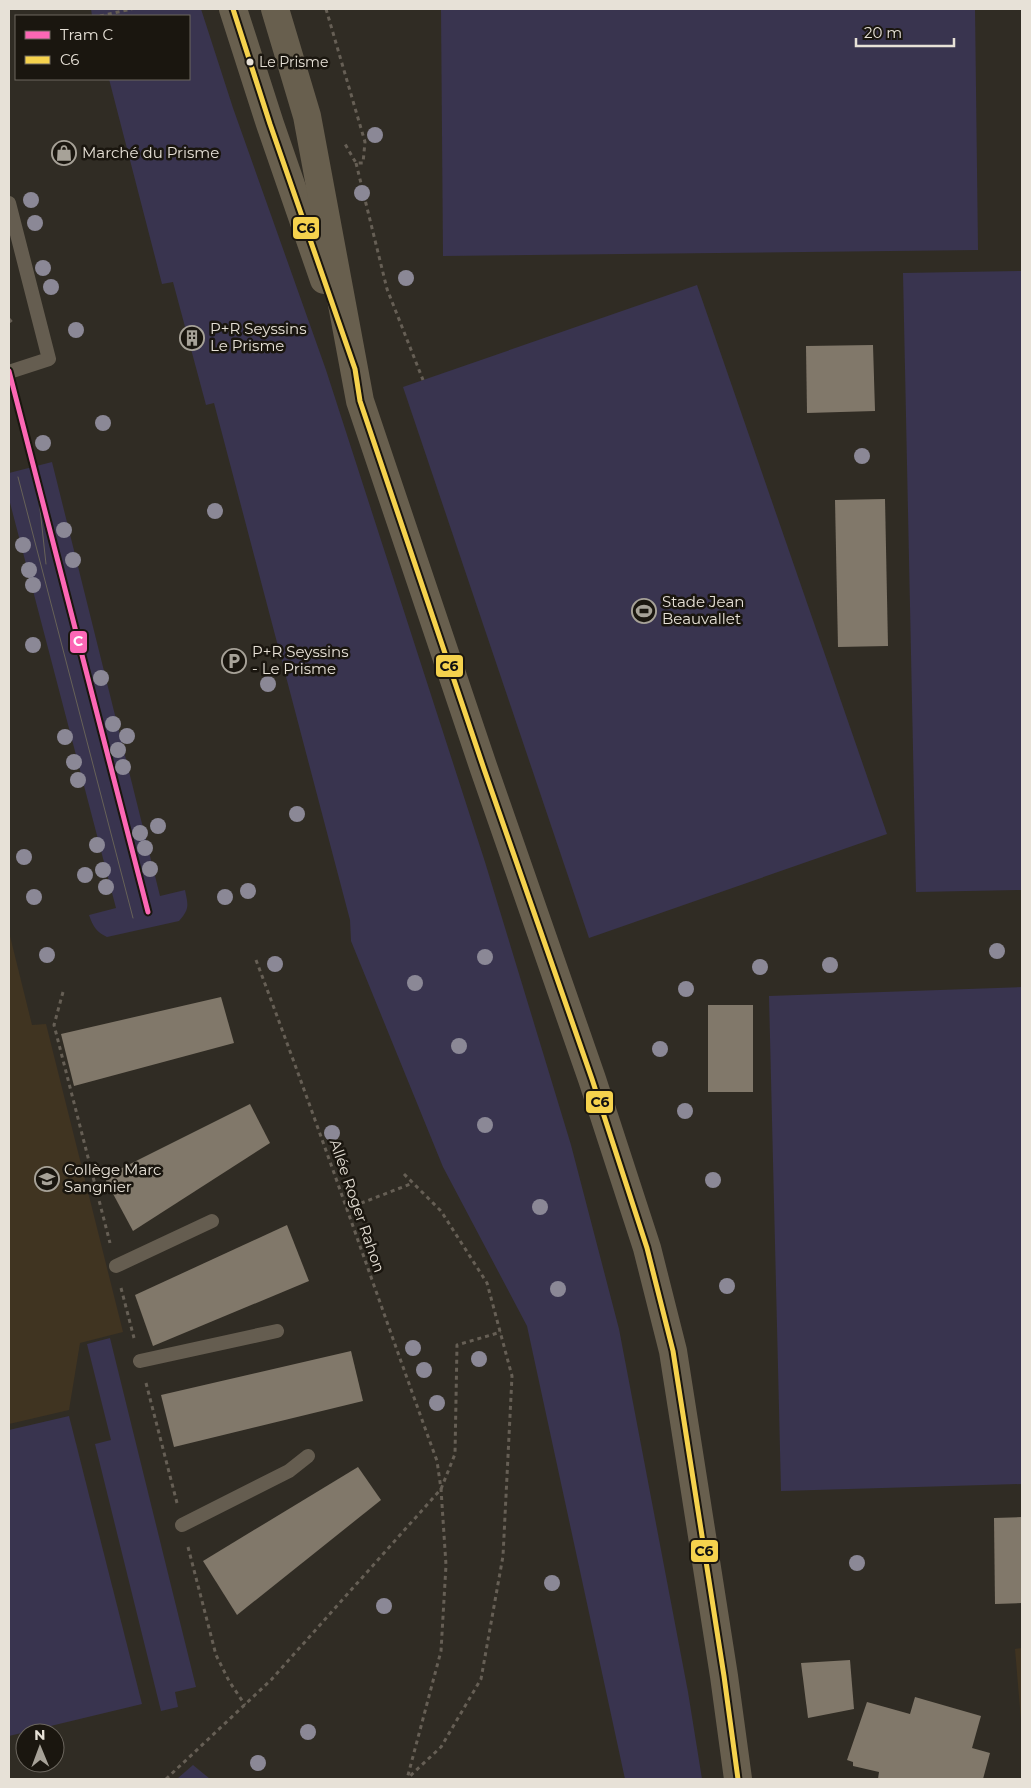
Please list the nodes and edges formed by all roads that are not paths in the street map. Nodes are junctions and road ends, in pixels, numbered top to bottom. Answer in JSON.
{"nodes":[{"id":1,"x":232,"y":9,"type":"edge"},
{"id":2,"x":275,"y":9,"type":"edge"},
{"id":3,"x":9,"y":203,"type":"edge"},
{"id":4,"x":355,"y":369,"type":"junction"},
{"id":5,"x":9,"y":372,"type":"edge"},
{"id":6,"x":212,"y":1221,"type":"dead end"},
{"id":7,"x":116,"y":1266,"type":"dead end"},
{"id":8,"x":277,"y":1331,"type":"dead end"},
{"id":9,"x":140,"y":1361,"type":"dead end"},
{"id":10,"x":308,"y":1456,"type":"dead end"},
{"id":11,"x":182,"y":1525,"type":"dead end"},
{"id":12,"x":738,"y":1779,"type":"edge"}],
"edges":[{"from":1,"to":4,"type":"main road"},
{"from":2,"to":4,"type":"main road"},
{"from":3,"to":5,"type":"lane"},
{"from":4,"to":12,"type":"main road"},
{"from":6,"to":7,"type":"lane"},
{"from":8,"to":9,"type":"lane"},
{"from":10,"to":11,"type":"lane"}]}
